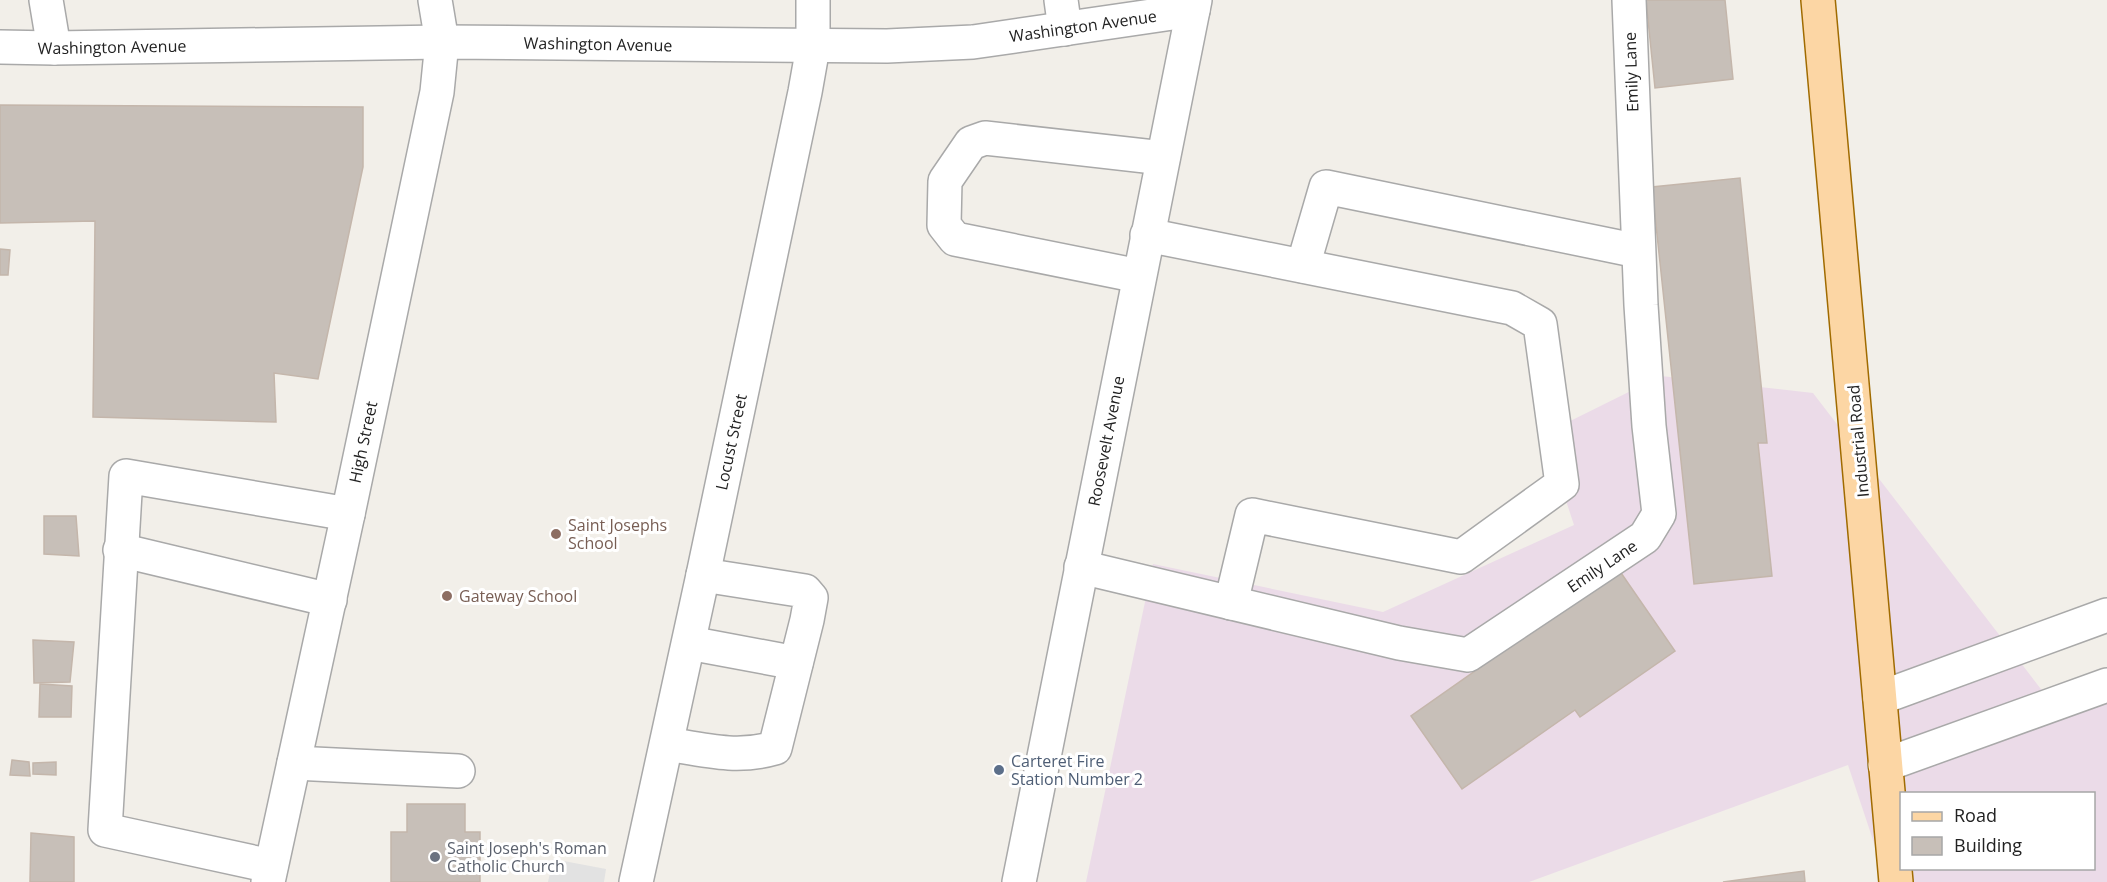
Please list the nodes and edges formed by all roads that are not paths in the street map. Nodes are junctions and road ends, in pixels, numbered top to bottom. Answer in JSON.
{"nodes":[{"id":1,"x":46,"y":0,"type":"edge"},
{"id":2,"x":435,"y":0,"type":"edge"},
{"id":3,"x":813,"y":0,"type":"edge"},
{"id":4,"x":1818,"y":0,"type":"edge"},
{"id":5,"x":1625,"y":1,"type":"edge"},
{"id":6,"x":1194,"y":5,"type":"edge"},
{"id":7,"x":1063,"y":15,"type":"edge"},
{"id":8,"x":442,"y":42,"type":"junction"},
{"id":9,"x":0,"y":47,"type":"edge"},
{"id":10,"x":813,"y":47,"type":"junction"},
{"id":11,"x":54,"y":48,"type":"junction"},
{"id":12,"x":1163,"y":158,"type":"junction"},
{"id":13,"x":1147,"y":235,"type":"junction"},
{"id":14,"x":1638,"y":251,"type":"junction"},
{"id":15,"x":1303,"y":266,"type":"junction"},
{"id":16,"x":1139,"y":276,"type":"junction"},
{"id":17,"x":348,"y":514,"type":"junction"},
{"id":18,"x":120,"y":550,"type":"junction"},
{"id":19,"x":1081,"y":567,"type":"junction"},
{"id":20,"x":703,"y":575,"type":"junction"},
{"id":21,"x":330,"y":600,"type":"junction"},
{"id":22,"x":1232,"y":603,"type":"junction"},
{"id":23,"x":2107,"y":615,"type":"edge"},
{"id":24,"x":688,"y":643,"type":"junction"},
{"id":25,"x":796,"y":663,"type":"junction"},
{"id":26,"x":2107,"y":685,"type":"edge"},
{"id":27,"x":1880,"y":698,"type":"junction"},
{"id":28,"x":667,"y":744,"type":"junction"},
{"id":29,"x":294,"y":763,"type":"junction"},
{"id":30,"x":1885,"y":765,"type":"junction"},
{"id":31,"x":458,"y":771,"type":"dead end"},
{"id":32,"x":269,"y":874,"type":"edge"},
{"id":33,"x":636,"y":882,"type":"edge"},
{"id":34,"x":1019,"y":882,"type":"edge"},
{"id":35,"x":1896,"y":882,"type":"edge"}],
"edges":[{"from":1,"to":11,"type":"street"},
{"from":2,"to":8,"type":"street","name":"High Street"},
{"from":3,"to":10,"type":"street","name":"Locust Street"},
{"from":4,"to":27,"type":"main road","name":"Industrial Road"},
{"from":5,"to":14,"type":"street","name":"Emily Lane"},
{"from":6,"to":7,"type":"street","name":"Washington Avenue"},
{"from":6,"to":12,"type":"street","name":"Roosevelt Avenue"},
{"from":7,"to":10,"type":"street","name":"Washington Avenue"},
{"from":8,"to":10,"type":"street","name":"Washington Avenue"},
{"from":8,"to":11,"type":"street","name":"Washington Avenue"},
{"from":8,"to":17,"type":"street","name":"High Street"},
{"from":9,"to":11,"type":"street","name":"Washington Avenue"},
{"from":10,"to":20,"type":"street","name":"Locust Street"},
{"from":12,"to":13,"type":"street","name":"Roosevelt Avenue"},
{"from":12,"to":16,"type":"street"},
{"from":13,"to":15,"type":"street"},
{"from":13,"to":16,"type":"street","name":"Roosevelt Avenue"},
{"from":14,"to":15,"type":"street"},
{"from":14,"to":22,"type":"street","name":"Emily Lane"},
{"from":15,"to":22,"type":"street"},
{"from":16,"to":19,"type":"street","name":"Roosevelt Avenue"},
{"from":17,"to":18,"type":"street"},
{"from":17,"to":21,"type":"street","name":"High Street"},
{"from":18,"to":21,"type":"street"},
{"from":18,"to":32,"type":"street"},
{"from":19,"to":22,"type":"street","name":"Emily Lane"},
{"from":19,"to":34,"type":"street","name":"Roosevelt Avenue"},
{"from":20,"to":24,"type":"street","name":"Locust Street"},
{"from":20,"to":25,"type":"street"},
{"from":21,"to":29,"type":"street","name":"High Street"},
{"from":23,"to":27,"type":"street"},
{"from":24,"to":25,"type":"street"},
{"from":24,"to":28,"type":"street","name":"Locust Street"},
{"from":25,"to":28,"type":"street"},
{"from":26,"to":30,"type":"street"},
{"from":27,"to":30,"type":"main road","name":"Industrial Road"},
{"from":28,"to":33,"type":"street","name":"Locust Street"},
{"from":29,"to":31,"type":"street"},
{"from":29,"to":32,"type":"street","name":"High Street"},
{"from":30,"to":35,"type":"main road","name":"Industrial Road"}]}
